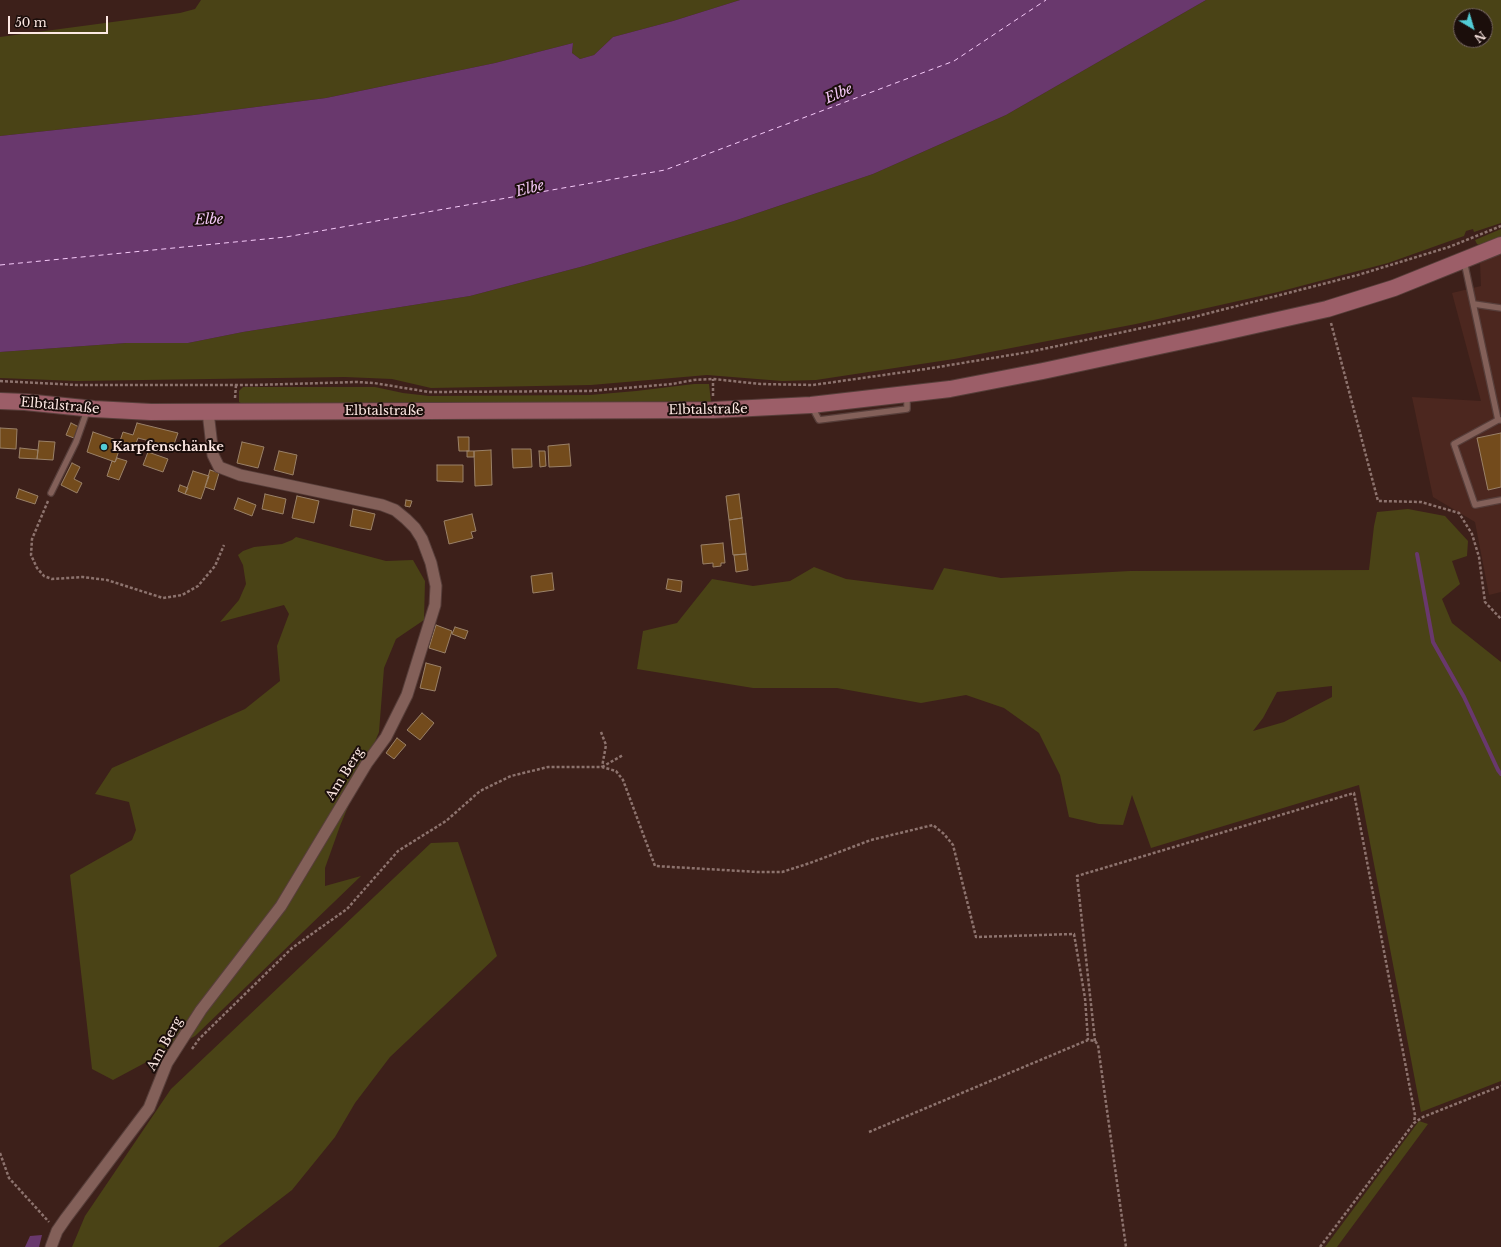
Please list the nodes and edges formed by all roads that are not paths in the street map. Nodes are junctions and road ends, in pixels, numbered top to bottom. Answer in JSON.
{"nodes":[{"id":1,"x":1501,"y":245,"type":"edge"},
{"id":2,"x":1464,"y":260,"type":"junction"},
{"id":3,"x":1474,"y":304,"type":"junction"},
{"id":4,"x":1501,"y":308,"type":"edge"},
{"id":5,"x":0,"y":401,"type":"edge"},
{"id":6,"x":88,"y":408,"type":"junction"},
{"id":7,"x":208,"y":412,"type":"junction"},
{"id":8,"x":1499,"y":420,"type":"edge"},
{"id":9,"x":51,"y":493,"type":"road end"},
{"id":10,"x":1501,"y":500,"type":"edge"},
{"id":11,"x":51,"y":1247,"type":"edge"}],
"edges":[{"from":1,"to":2,"type":"street","name":"Elbtalstraße"},
{"from":2,"to":3,"type":"lane"},
{"from":2,"to":7,"type":"street","name":"Elbtalstraße"},
{"from":3,"to":4,"type":"lane"},
{"from":3,"to":8,"type":"lane"},
{"from":5,"to":6,"type":"street","name":"Elbtalstraße"},
{"from":6,"to":7,"type":"street","name":"Elbtalstraße"},
{"from":6,"to":9,"type":"lane"},
{"from":7,"to":11,"type":"street","name":"Am Berg"},
{"from":8,"to":10,"type":"lane"}]}
